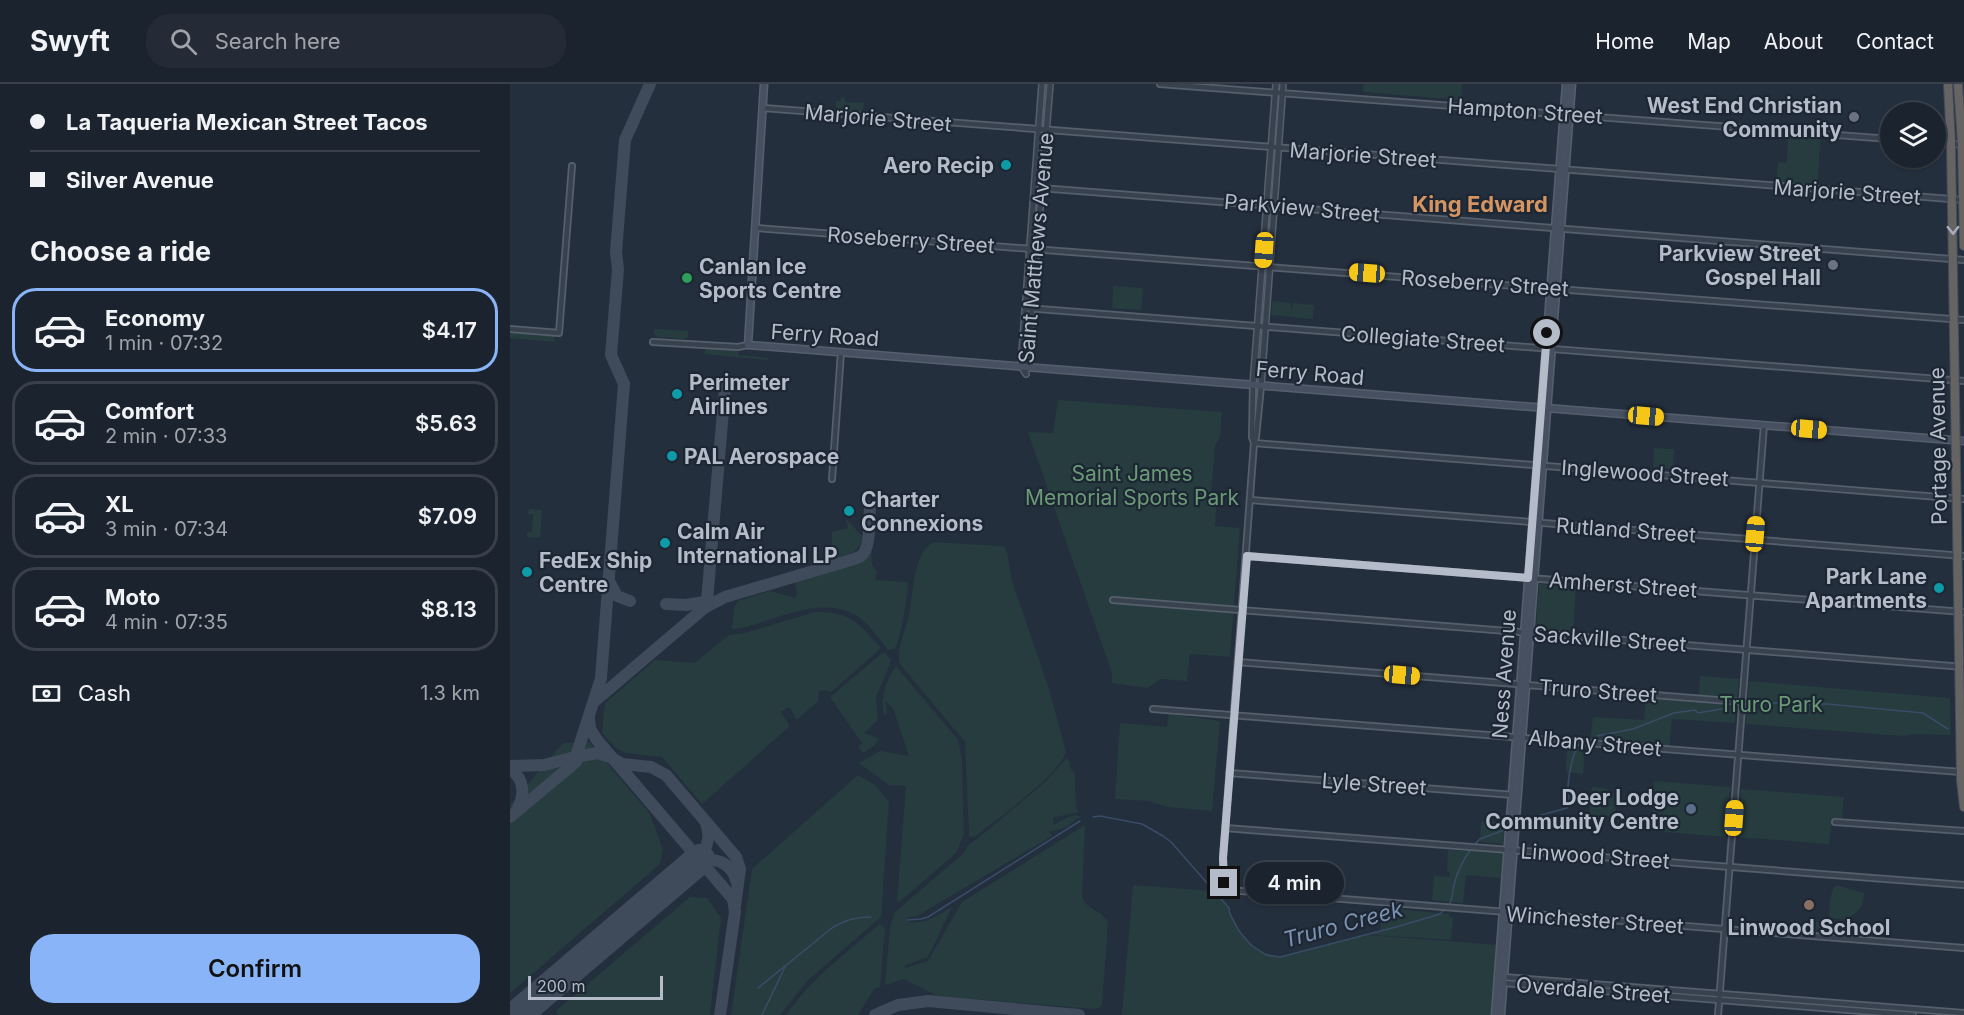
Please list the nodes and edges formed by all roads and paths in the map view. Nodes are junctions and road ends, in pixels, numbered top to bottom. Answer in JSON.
{"nodes":[{"id":1,"x":764,"y":84,"type":"edge"},
{"id":2,"x":1042,"y":84,"type":"edge"},
{"id":3,"x":1050,"y":84,"type":"edge"},
{"id":4,"x":1160,"y":84,"type":"edge"},
{"id":5,"x":1276,"y":84,"type":"edge"},
{"id":6,"x":1283,"y":84,"type":"edge"},
{"id":7,"x":1566,"y":84,"type":"edge"},
{"id":8,"x":1572,"y":84,"type":"edge"},
{"id":9,"x":1948,"y":84,"type":"edge"},
{"id":10,"x":1960,"y":88,"type":"edge"},
{"id":11,"x":1275,"y":93,"type":"junction"},
{"id":12,"x":1282,"y":93,"type":"junction"},
{"id":13,"x":763,"y":108,"type":"junction"},
{"id":14,"x":1567,"y":115,"type":"junction"},
{"id":15,"x":1039,"y":130,"type":"junction"},
{"id":16,"x":1046,"y":130,"type":"junction"},
{"id":17,"x":1880,"y":138,"type":"edge"},
{"id":18,"x":1946,"y":143,"type":"edge"},
{"id":19,"x":1952,"y":144,"type":"junction"},
{"id":20,"x":1963,"y":145,"type":"edge"},
{"id":21,"x":1271,"y":148,"type":"junction"},
{"id":22,"x":1278,"y":149,"type":"junction"},
{"id":23,"x":572,"y":166,"type":"dead end"},
{"id":24,"x":1563,"y":171,"type":"junction"},
{"id":25,"x":1035,"y":187,"type":"junction"},
{"id":26,"x":1042,"y":188,"type":"junction"},
{"id":27,"x":1953,"y":200,"type":"junction"},
{"id":28,"x":1963,"y":200,"type":"edge"},
{"id":29,"x":1271,"y":206,"type":"junction"},
{"id":30,"x":756,"y":228,"type":"junction"},
{"id":31,"x":1559,"y":228,"type":"junction"},
{"id":32,"x":1964,"y":246,"type":"edge"},
{"id":33,"x":1030,"y":248,"type":"junction"},
{"id":34,"x":1037,"y":248,"type":"junction"},
{"id":35,"x":1953,"y":259,"type":"junction"},
{"id":36,"x":1964,"y":260,"type":"edge"},
{"id":37,"x":1266,"y":265,"type":"junction"},
{"id":38,"x":1554,"y":288,"type":"junction"},
{"id":39,"x":1029,"y":308,"type":"junction"},
{"id":40,"x":1954,"y":320,"type":"junction"},
{"id":41,"x":1964,"y":320,"type":"edge"},
{"id":42,"x":1262,"y":326,"type":"junction"},
{"id":43,"x":510,"y":329,"type":"edge"},
{"id":44,"x":653,"y":342,"type":"dead end"},
{"id":45,"x":748,"y":345,"type":"junction"},
{"id":46,"x":1549,"y":349,"type":"junction"},
{"id":47,"x":841,"y":352,"type":"junction"},
{"id":48,"x":1025,"y":367,"type":"junction"},
{"id":49,"x":1960,"y":380,"type":"edge"},
{"id":50,"x":1257,"y":385,"type":"junction"},
{"id":51,"x":1532,"y":406,"type":"junction"},
{"id":52,"x":1545,"y":407,"type":"junction"},
{"id":53,"x":1540,"y":421,"type":"junction"},
{"id":54,"x":1764,"y":425,"type":"junction"},
{"id":55,"x":1960,"y":441,"type":"edge"},
{"id":56,"x":1254,"y":443,"type":"junction"},
{"id":57,"x":1540,"y":465,"type":"junction"},
{"id":58,"x":832,"y":479,"type":"dead end"},
{"id":59,"x":1760,"y":483,"type":"junction"},
{"id":60,"x":1961,"y":498,"type":"edge"},
{"id":61,"x":1251,"y":500,"type":"junction"},
{"id":62,"x":1536,"y":523,"type":"junction"},
{"id":63,"x":1755,"y":539,"type":"junction"},
{"id":64,"x":1247,"y":556,"type":"junction"},
{"id":65,"x":1961,"y":556,"type":"edge"},
{"id":66,"x":1532,"y":578,"type":"junction"},
{"id":67,"x":1961,"y":588,"type":"edge"},
{"id":68,"x":1751,"y":596,"type":"junction"},
{"id":69,"x":1113,"y":600,"type":"dead end"},
{"id":70,"x":1242,"y":610,"type":"junction"},
{"id":71,"x":1961,"y":612,"type":"edge"},
{"id":72,"x":1527,"y":633,"type":"junction"},
{"id":73,"x":1747,"y":650,"type":"junction"},
{"id":74,"x":1962,"y":653,"type":"edge"},
{"id":75,"x":1238,"y":662,"type":"junction"},
{"id":76,"x":1962,"y":667,"type":"edge"},
{"id":77,"x":1524,"y":685,"type":"junction"},
{"id":78,"x":1743,"y":702,"type":"junction"},
{"id":79,"x":1153,"y":709,"type":"dead end"},
{"id":80,"x":1234,"y":715,"type":"junction"},
{"id":81,"x":1520,"y":737,"type":"junction"},
{"id":82,"x":1738,"y":754,"type":"junction"},
{"id":83,"x":1962,"y":772,"type":"edge"},
{"id":84,"x":1230,"y":773,"type":"junction"},
{"id":85,"x":1515,"y":795,"type":"junction"},
{"id":86,"x":1964,"y":807,"type":"edge"},
{"id":87,"x":1835,"y":822,"type":"dead end"},
{"id":88,"x":1225,"y":828,"type":"junction"},
{"id":89,"x":1964,"y":831,"type":"edge"},
{"id":90,"x":1511,"y":850,"type":"junction"},
{"id":91,"x":1730,"y":867,"type":"junction"},
{"id":92,"x":1964,"y":885,"type":"edge"},
{"id":93,"x":1506,"y":913,"type":"junction"},
{"id":94,"x":1725,"y":930,"type":"junction"},
{"id":95,"x":1964,"y":948,"type":"edge"},
{"id":96,"x":1501,"y":980,"type":"junction"},
{"id":97,"x":1720,"y":997,"type":"junction"},
{"id":98,"x":1868,"y":1009,"type":"junction"},
{"id":99,"x":1964,"y":1013,"type":"edge"},
{"id":100,"x":1495,"y":1015,"type":"edge"},
{"id":101,"x":1501,"y":1015,"type":"edge"},
{"id":102,"x":1718,"y":1015,"type":"edge"},
{"id":103,"x":1912,"y":1015,"type":"edge"}],
"edges":[{"from":1,"to":13,"type":"main road"},
{"from":2,"to":15,"type":"street","name":"Saint Matthews Avenue"},
{"from":3,"to":16,"type":"street","name":"Saint Matthews Avenue"},
{"from":4,"to":11,"type":"street","name":"Hampton Street"},
{"from":5,"to":11,"type":"street"},
{"from":6,"to":12,"type":"street"},
{"from":7,"to":14,"type":"main road","name":"Ness Avenue"},
{"from":8,"to":14,"type":"main road","name":"Ness Avenue"},
{"from":9,"to":19,"type":"highway","name":"Portage Avenue"},
{"from":10,"to":20,"type":"highway"},
{"from":11,"to":12,"type":"street","name":"Hampton Street"},
{"from":11,"to":21,"type":"street"},
{"from":12,"to":14,"type":"street","name":"Hampton Street"},
{"from":12,"to":22,"type":"street"},
{"from":13,"to":15,"type":"street","name":"Marjorie Street"},
{"from":13,"to":30,"type":"main road"},
{"from":14,"to":17,"type":"street","name":"Hampton Street"},
{"from":14,"to":24,"type":"main road","name":"Ness Avenue"},
{"from":15,"to":16,"type":"street","name":"Marjorie Street"},
{"from":15,"to":25,"type":"street","name":"Saint Matthews Avenue"},
{"from":16,"to":21,"type":"street","name":"Marjorie Street"},
{"from":16,"to":26,"type":"street","name":"Saint Matthews Avenue"},
{"from":18,"to":19,"type":"street"},
{"from":19,"to":20,"type":"street"},
{"from":19,"to":27,"type":"highway","name":"Portage Avenue"},
{"from":20,"to":28,"type":"highway"},
{"from":21,"to":22,"type":"street","name":"Marjorie Street"},
{"from":21,"to":29,"type":"street"},
{"from":22,"to":24,"type":"street","name":"Marjorie Street"},
{"from":22,"to":29,"type":"street"},
{"from":23,"to":43,"type":"street"},
{"from":24,"to":27,"type":"street","name":"Marjorie Street"},
{"from":24,"to":31,"type":"main road","name":"Ness Avenue"},
{"from":25,"to":26,"type":"street","name":"Parkview Street"},
{"from":25,"to":33,"type":"street","name":"Saint Matthews Avenue"},
{"from":26,"to":29,"type":"street","name":"Parkview Street"},
{"from":26,"to":34,"type":"street","name":"Saint Matthews Avenue"},
{"from":27,"to":28,"type":"street","name":"Marjorie Street"},
{"from":27,"to":35,"type":"highway","name":"Portage Avenue","one_way":true},
{"from":28,"to":32,"type":"highway"},
{"from":29,"to":31,"type":"street","name":"Parkview Street"},
{"from":29,"to":37,"type":"street"},
{"from":30,"to":33,"type":"street","name":"Roseberry Street"},
{"from":30,"to":45,"type":"main road"},
{"from":31,"to":35,"type":"street","name":"Parkview Street"},
{"from":31,"to":38,"type":"main road","name":"Ness Avenue"},
{"from":33,"to":34,"type":"street","name":"Roseberry Street"},
{"from":33,"to":39,"type":"street","name":"Saint Matthews Avenue"},
{"from":34,"to":37,"type":"street","name":"Roseberry Street"},
{"from":34,"to":39,"type":"street","name":"Saint Matthews Avenue"},
{"from":35,"to":36,"type":"street","name":"Parkview Street"},
{"from":35,"to":40,"type":"highway","name":"Portage Avenue"},
{"from":37,"to":38,"type":"street","name":"Roseberry Street"},
{"from":37,"to":42,"type":"street"},
{"from":38,"to":40,"type":"street","name":"Roseberry Street"},
{"from":38,"to":46,"type":"main road","name":"Ness Avenue"},
{"from":39,"to":42,"type":"street","name":"Collegiate Street"},
{"from":39,"to":48,"type":"street","name":"Saint Matthews Avenue"},
{"from":40,"to":41,"type":"street","name":"Roseberry Street"},
{"from":40,"to":49,"type":"highway","name":"Portage Avenue"},
{"from":42,"to":46,"type":"street","name":"Collegiate Street"},
{"from":42,"to":50,"type":"street"},
{"from":44,"to":45,"type":"street","name":"Ferry Road"},
{"from":45,"to":47,"type":"main road","name":"Ferry Road"},
{"from":46,"to":49,"type":"street","name":"Collegiate Street"},
{"from":46,"to":52,"type":"main road","name":"Ness Avenue"},
{"from":47,"to":48,"type":"main road","name":"Ferry Road"},
{"from":47,"to":58,"type":"street"},
{"from":48,"to":50,"type":"main road","name":"Ferry Road"},
{"from":49,"to":55,"type":"highway","name":"Portage Avenue"},
{"from":50,"to":51,"type":"main road","name":"Ferry Road"},
{"from":50,"to":56,"type":"street"},
{"from":51,"to":52,"type":"main road","name":"Ferry Road"},
{"from":51,"to":53,"type":"main road"},
{"from":52,"to":53,"type":"main road","name":"Ness Avenue"},
{"from":52,"to":54,"type":"main road","name":"Ferry Road"},
{"from":52,"to":57,"type":"main road","name":"Ness Avenue"},
{"from":53,"to":57,"type":"main road","name":"Ness Avenue"},
{"from":54,"to":55,"type":"main road","name":"Ferry Road"},
{"from":54,"to":59,"type":"street"},
{"from":55,"to":60,"type":"highway","name":"Portage Avenue"},
{"from":56,"to":57,"type":"street","name":"Inglewood Street"},
{"from":56,"to":61,"type":"street"},
{"from":57,"to":59,"type":"street","name":"Inglewood Street"},
{"from":57,"to":62,"type":"main road","name":"Ness Avenue"},
{"from":59,"to":60,"type":"street","name":"Inglewood Street"},
{"from":59,"to":63,"type":"street"},
{"from":60,"to":65,"type":"highway","name":"Portage Avenue"},
{"from":61,"to":62,"type":"street","name":"Rutland Street"},
{"from":61,"to":64,"type":"street"},
{"from":62,"to":63,"type":"street","name":"Rutland Street"},
{"from":62,"to":66,"type":"main road","name":"Ness Avenue"},
{"from":63,"to":65,"type":"street","name":"Rutland Street"},
{"from":63,"to":68,"type":"street"},
{"from":64,"to":66,"type":"street","name":"Amherst Street"},
{"from":64,"to":70,"type":"street"},
{"from":65,"to":67,"type":"highway","name":"Portage Avenue"},
{"from":66,"to":68,"type":"street","name":"Amherst Street"},
{"from":66,"to":72,"type":"main road","name":"Ness Avenue"},
{"from":67,"to":71,"type":"highway","name":"Portage Avenue"},
{"from":68,"to":71,"type":"street","name":"Amherst Street"},
{"from":68,"to":73,"type":"street"},
{"from":69,"to":70,"type":"street","name":"Sackville Street"},
{"from":70,"to":72,"type":"street","name":"Sackville Street"},
{"from":70,"to":75,"type":"street"},
{"from":71,"to":74,"type":"highway","name":"Portage Avenue"},
{"from":72,"to":73,"type":"street","name":"Sackville Street"},
{"from":72,"to":77,"type":"main road","name":"Ness Avenue"},
{"from":73,"to":76,"type":"street","name":"Sackville Street"},
{"from":73,"to":78,"type":"street"},
{"from":74,"to":76,"type":"highway","name":"Portage Avenue"},
{"from":75,"to":77,"type":"street","name":"Truro Street"},
{"from":75,"to":80,"type":"street"},
{"from":76,"to":83,"type":"highway","name":"Portage Avenue"},
{"from":77,"to":78,"type":"street","name":"Truro Street"},
{"from":77,"to":81,"type":"main road","name":"Ness Avenue"},
{"from":78,"to":82,"type":"street"},
{"from":79,"to":80,"type":"street","name":"Albany Street"},
{"from":80,"to":81,"type":"street","name":"Albany Street"},
{"from":80,"to":84,"type":"street"},
{"from":81,"to":82,"type":"street","name":"Albany Street"},
{"from":81,"to":85,"type":"main road","name":"Ness Avenue"},
{"from":82,"to":83,"type":"street","name":"Albany Street"},
{"from":82,"to":91,"type":"street"},
{"from":83,"to":86,"type":"highway","name":"Portage Avenue"},
{"from":84,"to":85,"type":"street","name":"Lyle Street"},
{"from":84,"to":88,"type":"street"},
{"from":85,"to":90,"type":"main road","name":"Ness Avenue"},
{"from":87,"to":89,"type":"street"},
{"from":88,"to":90,"type":"street","name":"Linwood Street"},
{"from":88,"to":93,"type":"street","name":"Winchester Street"},
{"from":90,"to":91,"type":"street","name":"Linwood Street"},
{"from":90,"to":93,"type":"main road","name":"Ness Avenue"},
{"from":91,"to":92,"type":"street","name":"Linwood Street"},
{"from":91,"to":94,"type":"street"},
{"from":93,"to":94,"type":"street","name":"Winchester Street"},
{"from":93,"to":96,"type":"main road","name":"Ness Avenue"},
{"from":94,"to":95,"type":"street","name":"Winchester Street"},
{"from":94,"to":97,"type":"street"},
{"from":96,"to":97,"type":"street","name":"Overdale Street"},
{"from":96,"to":100,"type":"main road","name":"Ness Avenue"},
{"from":96,"to":101,"type":"main road","name":"Ness Avenue"},
{"from":97,"to":98,"type":"street","name":"Overdale Street"},
{"from":97,"to":102,"type":"street"},
{"from":98,"to":99,"type":"street","name":"Overdale Street"},
{"from":98,"to":103,"type":"street","name":"Overdale Street"}]}
